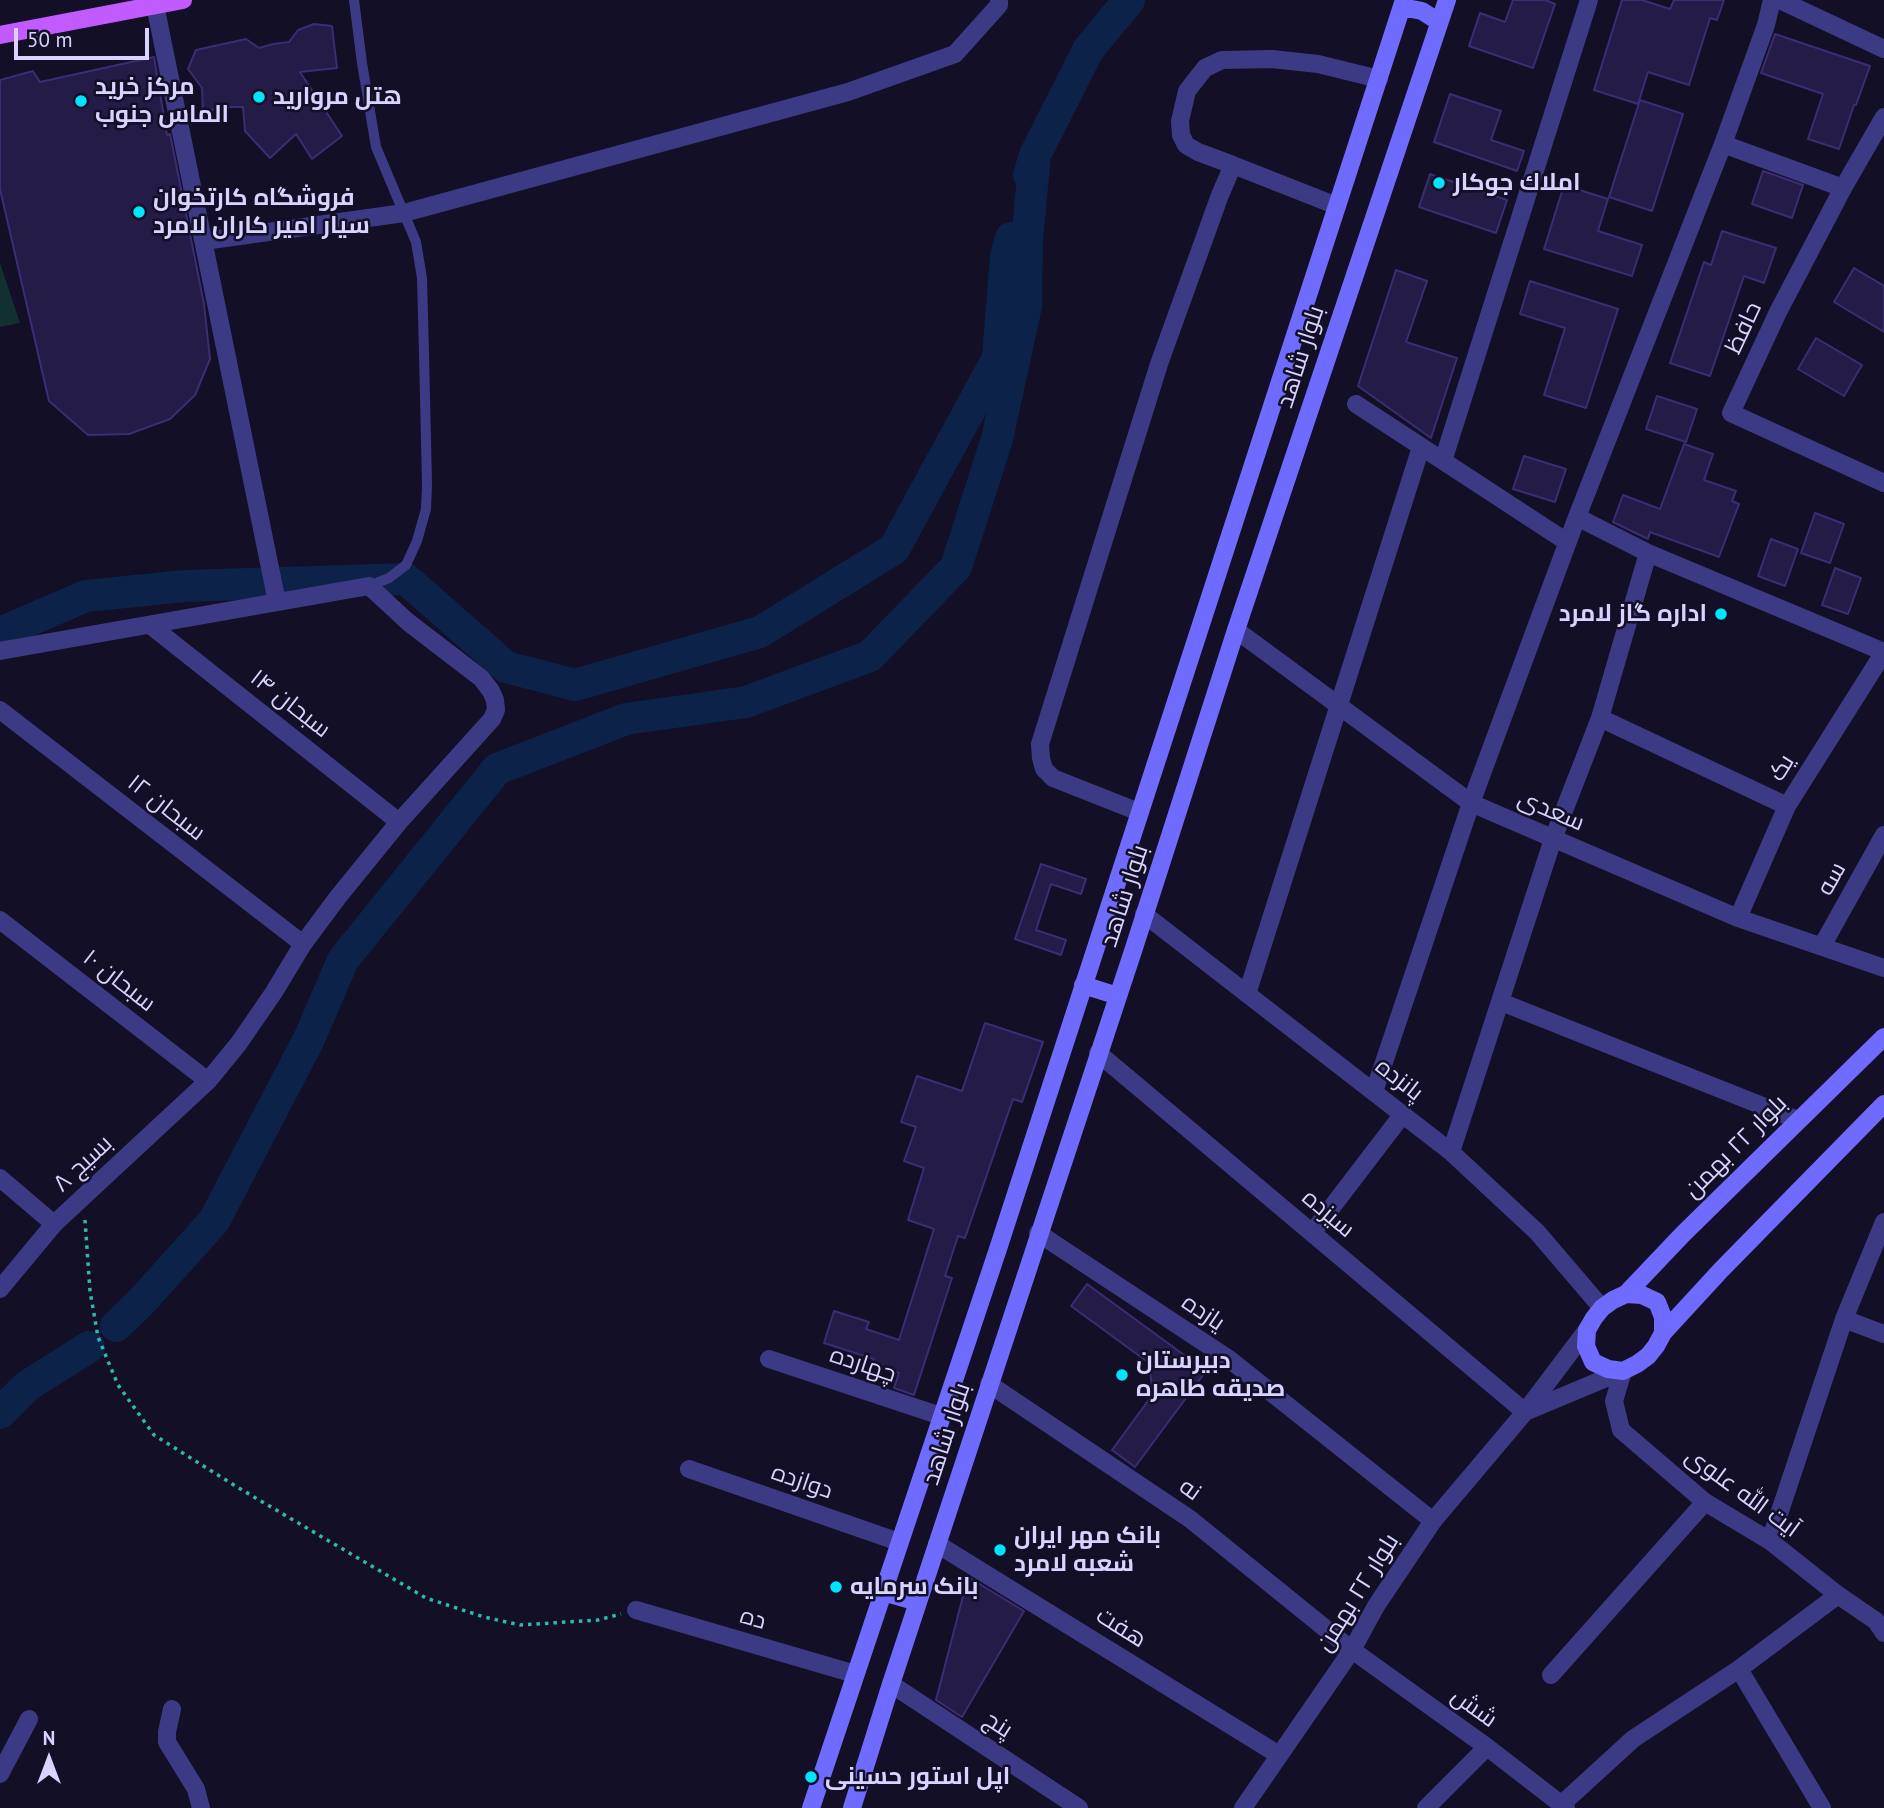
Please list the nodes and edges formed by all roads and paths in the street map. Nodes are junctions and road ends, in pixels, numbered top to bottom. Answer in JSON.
{"nodes":[{"id":1,"x":183,"y":0,"type":"edge"},
{"id":2,"x":354,"y":0,"type":"edge"},
{"id":3,"x":999,"y":0,"type":"edge"},
{"id":4,"x":1447,"y":0,"type":"edge"},
{"id":5,"x":1589,"y":0,"type":"edge"},
{"id":6,"x":1772,"y":0,"type":"edge"},
{"id":7,"x":1780,"y":0,"type":"edge"},
{"id":8,"x":155,"y":5,"type":"junction"},
{"id":9,"x":1403,"y":5,"type":"edge"},
{"id":10,"x":1439,"y":22,"type":"junction"},
{"id":11,"x":0,"y":35,"type":"edge"},
{"id":12,"x":1884,"y":49,"type":"edge"},
{"id":13,"x":1379,"y":79,"type":"junction"},
{"id":14,"x":1884,"y":117,"type":"edge"},
{"id":15,"x":1723,"y":144,"type":"junction"},
{"id":16,"x":1233,"y":165,"type":"junction"},
{"id":17,"x":1843,"y":188,"type":"junction"},
{"id":18,"x":1337,"y":206,"type":"junction"},
{"id":19,"x":404,"y":213,"type":"junction"},
{"id":20,"x":204,"y":241,"type":"junction"},
{"id":21,"x":1356,"y":404,"type":"dead end"},
{"id":22,"x":1421,"y":447,"type":"junction"},
{"id":23,"x":1443,"y":461,"type":"junction"},
{"id":24,"x":1884,"y":483,"type":"edge"},
{"id":25,"x":1577,"y":517,"type":"junction"},
{"id":26,"x":1567,"y":542,"type":"junction"},
{"id":27,"x":1648,"y":554,"type":"junction"},
{"id":28,"x":369,"y":586,"type":"junction"},
{"id":29,"x":277,"y":602,"type":"junction"},
{"id":30,"x":150,"y":625,"type":"junction"},
{"id":31,"x":1236,"y":631,"type":"junction"},
{"id":32,"x":0,"y":652,"type":"edge"},
{"id":33,"x":1884,"y":652,"type":"edge"},
{"id":34,"x":1338,"y":705,"type":"junction"},
{"id":35,"x":0,"y":710,"type":"edge"},
{"id":36,"x":1600,"y":718,"type":"junction"},
{"id":37,"x":1471,"y":803,"type":"junction"},
{"id":38,"x":1787,"y":806,"type":"junction"},
{"id":39,"x":1139,"y":812,"type":"junction"},
{"id":40,"x":399,"y":822,"type":"junction"},
{"id":41,"x":1884,"y":835,"type":"edge"},
{"id":42,"x":1553,"y":839,"type":"junction"},
{"id":43,"x":1144,"y":914,"type":"junction"},
{"id":44,"x":1738,"y":918,"type":"junction"},
{"id":45,"x":0,"y":920,"type":"edge"},
{"id":46,"x":303,"y":944,"type":"junction"},
{"id":47,"x":1822,"y":946,"type":"junction"},
{"id":48,"x":1884,"y":968,"type":"edge"},
{"id":49,"x":1083,"y":985,"type":"junction"},
{"id":50,"x":1247,"y":994,"type":"junction"},
{"id":51,"x":1118,"y":996,"type":"junction"},
{"id":52,"x":1501,"y":1002,"type":"junction"},
{"id":53,"x":1884,"y":1037,"type":"edge"},
{"id":54,"x":1098,"y":1053,"type":"junction"},
{"id":55,"x":208,"y":1082,"type":"junction"},
{"id":56,"x":1374,"y":1092,"type":"junction"},
{"id":57,"x":1881,"y":1113,"type":"edge"},
{"id":58,"x":1403,"y":1114,"type":"junction"},
{"id":59,"x":1798,"y":1120,"type":"junction"},
{"id":60,"x":1451,"y":1152,"type":"junction"},
{"id":61,"x":0,"y":1178,"type":"edge"},
{"id":62,"x":84,"y":1196,"type":"junction"},
{"id":63,"x":1884,"y":1222,"type":"edge"},
{"id":64,"x":54,"y":1224,"type":"junction"},
{"id":65,"x":1038,"y":1233,"type":"junction"},
{"id":66,"x":1312,"y":1233,"type":"junction"},
{"id":67,"x":0,"y":1289,"type":"edge"},
{"id":68,"x":1626,"y":1294,"type":"junction"},
{"id":69,"x":1602,"y":1308,"type":"junction"},
{"id":70,"x":1844,"y":1319,"type":"junction"},
{"id":71,"x":1587,"y":1330,"type":"junction"},
{"id":72,"x":1663,"y":1333,"type":"junction"},
{"id":73,"x":1884,"y":1334,"type":"edge"},
{"id":74,"x":768,"y":1359,"type":"dead end"},
{"id":75,"x":1623,"y":1371,"type":"junction"},
{"id":76,"x":989,"y":1384,"type":"junction"},
{"id":77,"x":1525,"y":1412,"type":"junction"},
{"id":78,"x":941,"y":1416,"type":"junction"},
{"id":79,"x":689,"y":1469,"type":"dead end"},
{"id":80,"x":1705,"y":1502,"type":"junction"},
{"id":81,"x":1433,"y":1521,"type":"junction"},
{"id":82,"x":1770,"y":1541,"type":"junction"},
{"id":83,"x":899,"y":1542,"type":"junction"},
{"id":84,"x":937,"y":1544,"type":"junction"},
{"id":85,"x":883,"y":1592,"type":"junction"},
{"id":86,"x":1838,"y":1595,"type":"junction"},
{"id":87,"x":918,"y":1602,"type":"junction"},
{"id":88,"x":636,"y":1610,"type":"joint"},
{"id":89,"x":1884,"y":1633,"type":"edge"},
{"id":90,"x":1352,"y":1650,"type":"junction"},
{"id":91,"x":1739,"y":1669,"type":"junction"},
{"id":92,"x":855,"y":1674,"type":"junction"},
{"id":93,"x":1551,"y":1675,"type":"dead end"},
{"id":94,"x":891,"y":1684,"type":"junction"},
{"id":95,"x":172,"y":1709,"type":"dead end"},
{"id":96,"x":29,"y":1719,"type":"dead end"},
{"id":97,"x":1487,"y":1747,"type":"junction"},
{"id":98,"x":1279,"y":1755,"type":"junction"},
{"id":99,"x":0,"y":1774,"type":"edge"},
{"id":100,"x":1564,"y":1806,"type":"edge"},
{"id":101,"x":201,"y":1808,"type":"edge"},
{"id":102,"x":811,"y":1808,"type":"edge"},
{"id":103,"x":852,"y":1808,"type":"edge"},
{"id":104,"x":1079,"y":1808,"type":"edge"},
{"id":105,"x":1243,"y":1808,"type":"edge"},
{"id":106,"x":1426,"y":1808,"type":"edge"},
{"id":107,"x":1822,"y":1808,"type":"edge"}],
"edges":[{"from":1,"to":8,"type":"main road"},
{"from":2,"to":19,"type":"lane"},
{"from":3,"to":19,"type":"street"},
{"from":4,"to":10,"type":"main road","name":"بلوار شاهد"},
{"from":5,"to":23,"type":"street"},
{"from":6,"to":15,"type":"street"},
{"from":7,"to":12,"type":"street"},
{"from":8,"to":11,"type":"main road"},
{"from":8,"to":20,"type":"street"},
{"from":9,"to":10,"type":"main road"},
{"from":9,"to":13,"type":"main road","name":"بلوار شاهد"},
{"from":10,"to":31,"type":"main road","name":"بلوار شاهد"},
{"from":13,"to":16,"type":"street"},
{"from":13,"to":18,"type":"main road","name":"بلوار شاهد"},
{"from":14,"to":17,"type":"street","name":"حافظ"},
{"from":15,"to":17,"type":"street"},
{"from":15,"to":25,"type":"street"},
{"from":16,"to":18,"type":"street"},
{"from":16,"to":39,"type":"street"},
{"from":17,"to":24,"type":"street","name":"حافظ"},
{"from":18,"to":39,"type":"main road","name":"بلوار شاهد"},
{"from":19,"to":20,"type":"street"},
{"from":19,"to":28,"type":"lane"},
{"from":20,"to":29,"type":"street"},
{"from":21,"to":22,"type":"street"},
{"from":22,"to":23,"type":"street"},
{"from":22,"to":34,"type":"street"},
{"from":23,"to":26,"type":"street"},
{"from":25,"to":26,"type":"street"},
{"from":25,"to":27,"type":"street"},
{"from":26,"to":37,"type":"street"},
{"from":27,"to":33,"type":"street"},
{"from":27,"to":36,"type":"street"},
{"from":28,"to":29,"type":"street"},
{"from":28,"to":40,"type":"street","name":"بسیج ۸"},
{"from":29,"to":30,"type":"street"},
{"from":30,"to":32,"type":"street"},
{"from":30,"to":40,"type":"street","name":"سبحان ۱۴"},
{"from":31,"to":34,"type":"street","name":"سعدی"},
{"from":31,"to":43,"type":"main road","name":"بلوار شاهد"},
{"from":33,"to":38,"type":"street","name":"یک"},
{"from":34,"to":37,"type":"street","name":"سعدی"},
{"from":34,"to":50,"type":"street"},
{"from":35,"to":46,"type":"street","name":"سبحان ۱۲"},
{"from":36,"to":38,"type":"street"},
{"from":36,"to":42,"type":"street"},
{"from":37,"to":42,"type":"street","name":"سعدی"},
{"from":37,"to":56,"type":"street"},
{"from":38,"to":44,"type":"street","name":"یک"},
{"from":39,"to":49,"type":"main road","name":"بلوار شاهد"},
{"from":40,"to":46,"type":"street","name":"بسیج ۸"},
{"from":41,"to":47,"type":"street","name":"سه"},
{"from":42,"to":44,"type":"street","name":"سعدی"},
{"from":42,"to":52,"type":"street"},
{"from":43,"to":50,"type":"street","name":"پانزده"},
{"from":43,"to":51,"type":"main road","name":"بلوار شاهد"},
{"from":44,"to":47,"type":"street","name":"سعدی"},
{"from":45,"to":55,"type":"street","name":"سبحان ۱۰"},
{"from":46,"to":55,"type":"street","name":"بسیج ۸"},
{"from":47,"to":48,"type":"street","name":"سعدی"},
{"from":49,"to":51,"type":"main road"},
{"from":49,"to":78,"type":"main road","name":"بلوار شاهد"},
{"from":50,"to":56,"type":"street","name":"پانزده"},
{"from":51,"to":54,"type":"main road","name":"بلوار شاهد"},
{"from":52,"to":59,"type":"street"},
{"from":52,"to":60,"type":"street"},
{"from":53,"to":59,"type":"main road","name":"بلوار ۲۲ بهمن"},
{"from":54,"to":65,"type":"main road","name":"بلوار شاهد"},
{"from":54,"to":66,"type":"street","name":"سیزده"},
{"from":55,"to":62,"type":"street","name":"بسیج ۸"},
{"from":56,"to":58,"type":"street","name":"پانزده"},
{"from":57,"to":72,"type":"main road"},
{"from":58,"to":60,"type":"street","name":"پانزده"},
{"from":58,"to":66,"type":"street"},
{"from":59,"to":68,"type":"main road","name":"بلوار ۲۲ بهمن"},
{"from":60,"to":69,"type":"street","name":"پانزده"},
{"from":61,"to":64,"type":"street"},
{"from":62,"to":64,"type":"street","name":"بسیج ۸"},
{"from":62,"to":88,"type":"path"},
{"from":63,"to":70,"type":"street"},
{"from":64,"to":67,"type":"street","name":"بسیج ۸"},
{"from":65,"to":76,"type":"main road","name":"بلوار شاهد"},
{"from":65,"to":81,"type":"street","name":"یازده"},
{"from":66,"to":77,"type":"street","name":"سیزده"},
{"from":68,"to":69,"type":"main road"},
{"from":68,"to":72,"type":"main road"},
{"from":69,"to":71,"type":"main road"},
{"from":70,"to":73,"type":"street"},
{"from":70,"to":82,"type":"street"},
{"from":71,"to":75,"type":"main road"},
{"from":71,"to":77,"type":"street","name":"بلوار ۲۲ بهمن"},
{"from":72,"to":75,"type":"main road"},
{"from":74,"to":78,"type":"street","name":"چهارده"},
{"from":75,"to":77,"type":"street","name":"بلوار ۲۲ بهمن"},
{"from":75,"to":80,"type":"street","name":"آیت الله علوی"},
{"from":76,"to":84,"type":"main road","name":"بلوار شاهد"},
{"from":76,"to":90,"type":"street","name":"نه"},
{"from":77,"to":81,"type":"street","name":"بلوار ۲۲ بهمن"},
{"from":78,"to":83,"type":"main road","name":"بلوار شاهد"},
{"from":79,"to":83,"type":"street","name":"دوازده"},
{"from":80,"to":82,"type":"street","name":"آیت الله علوی"},
{"from":80,"to":93,"type":"street"},
{"from":81,"to":90,"type":"street","name":"بلوار ۲۲ بهمن"},
{"from":82,"to":86,"type":"street","name":"آیت الله علوی"},
{"from":83,"to":85,"type":"main road","name":"بلوار شاهد"},
{"from":84,"to":87,"type":"main road","name":"بلوار شاهد"},
{"from":84,"to":98,"type":"street","name":"هفت"},
{"from":85,"to":87,"type":"main road"},
{"from":85,"to":92,"type":"main road","name":"بلوار شاهد"},
{"from":86,"to":89,"type":"street","name":"آیت الله علوی"},
{"from":86,"to":91,"type":"street"},
{"from":87,"to":94,"type":"main road","name":"بلوار شاهد"},
{"from":88,"to":92,"type":"street","name":"ده"},
{"from":90,"to":97,"type":"street","name":"شش"},
{"from":90,"to":98,"type":"street","name":"بلوار ۲۲ بهمن"},
{"from":91,"to":100,"type":"street"},
{"from":91,"to":107,"type":"street"},
{"from":92,"to":102,"type":"main road","name":"بلوار شاهد"},
{"from":94,"to":103,"type":"main road","name":"بلوار شاهد"},
{"from":94,"to":104,"type":"street","name":"پنج"},
{"from":95,"to":101,"type":"street"},
{"from":96,"to":99,"type":"street"},
{"from":97,"to":100,"type":"street","name":"شش"},
{"from":97,"to":106,"type":"street"},
{"from":98,"to":105,"type":"street","name":"بلوار ۲۲ بهمن"}]}
